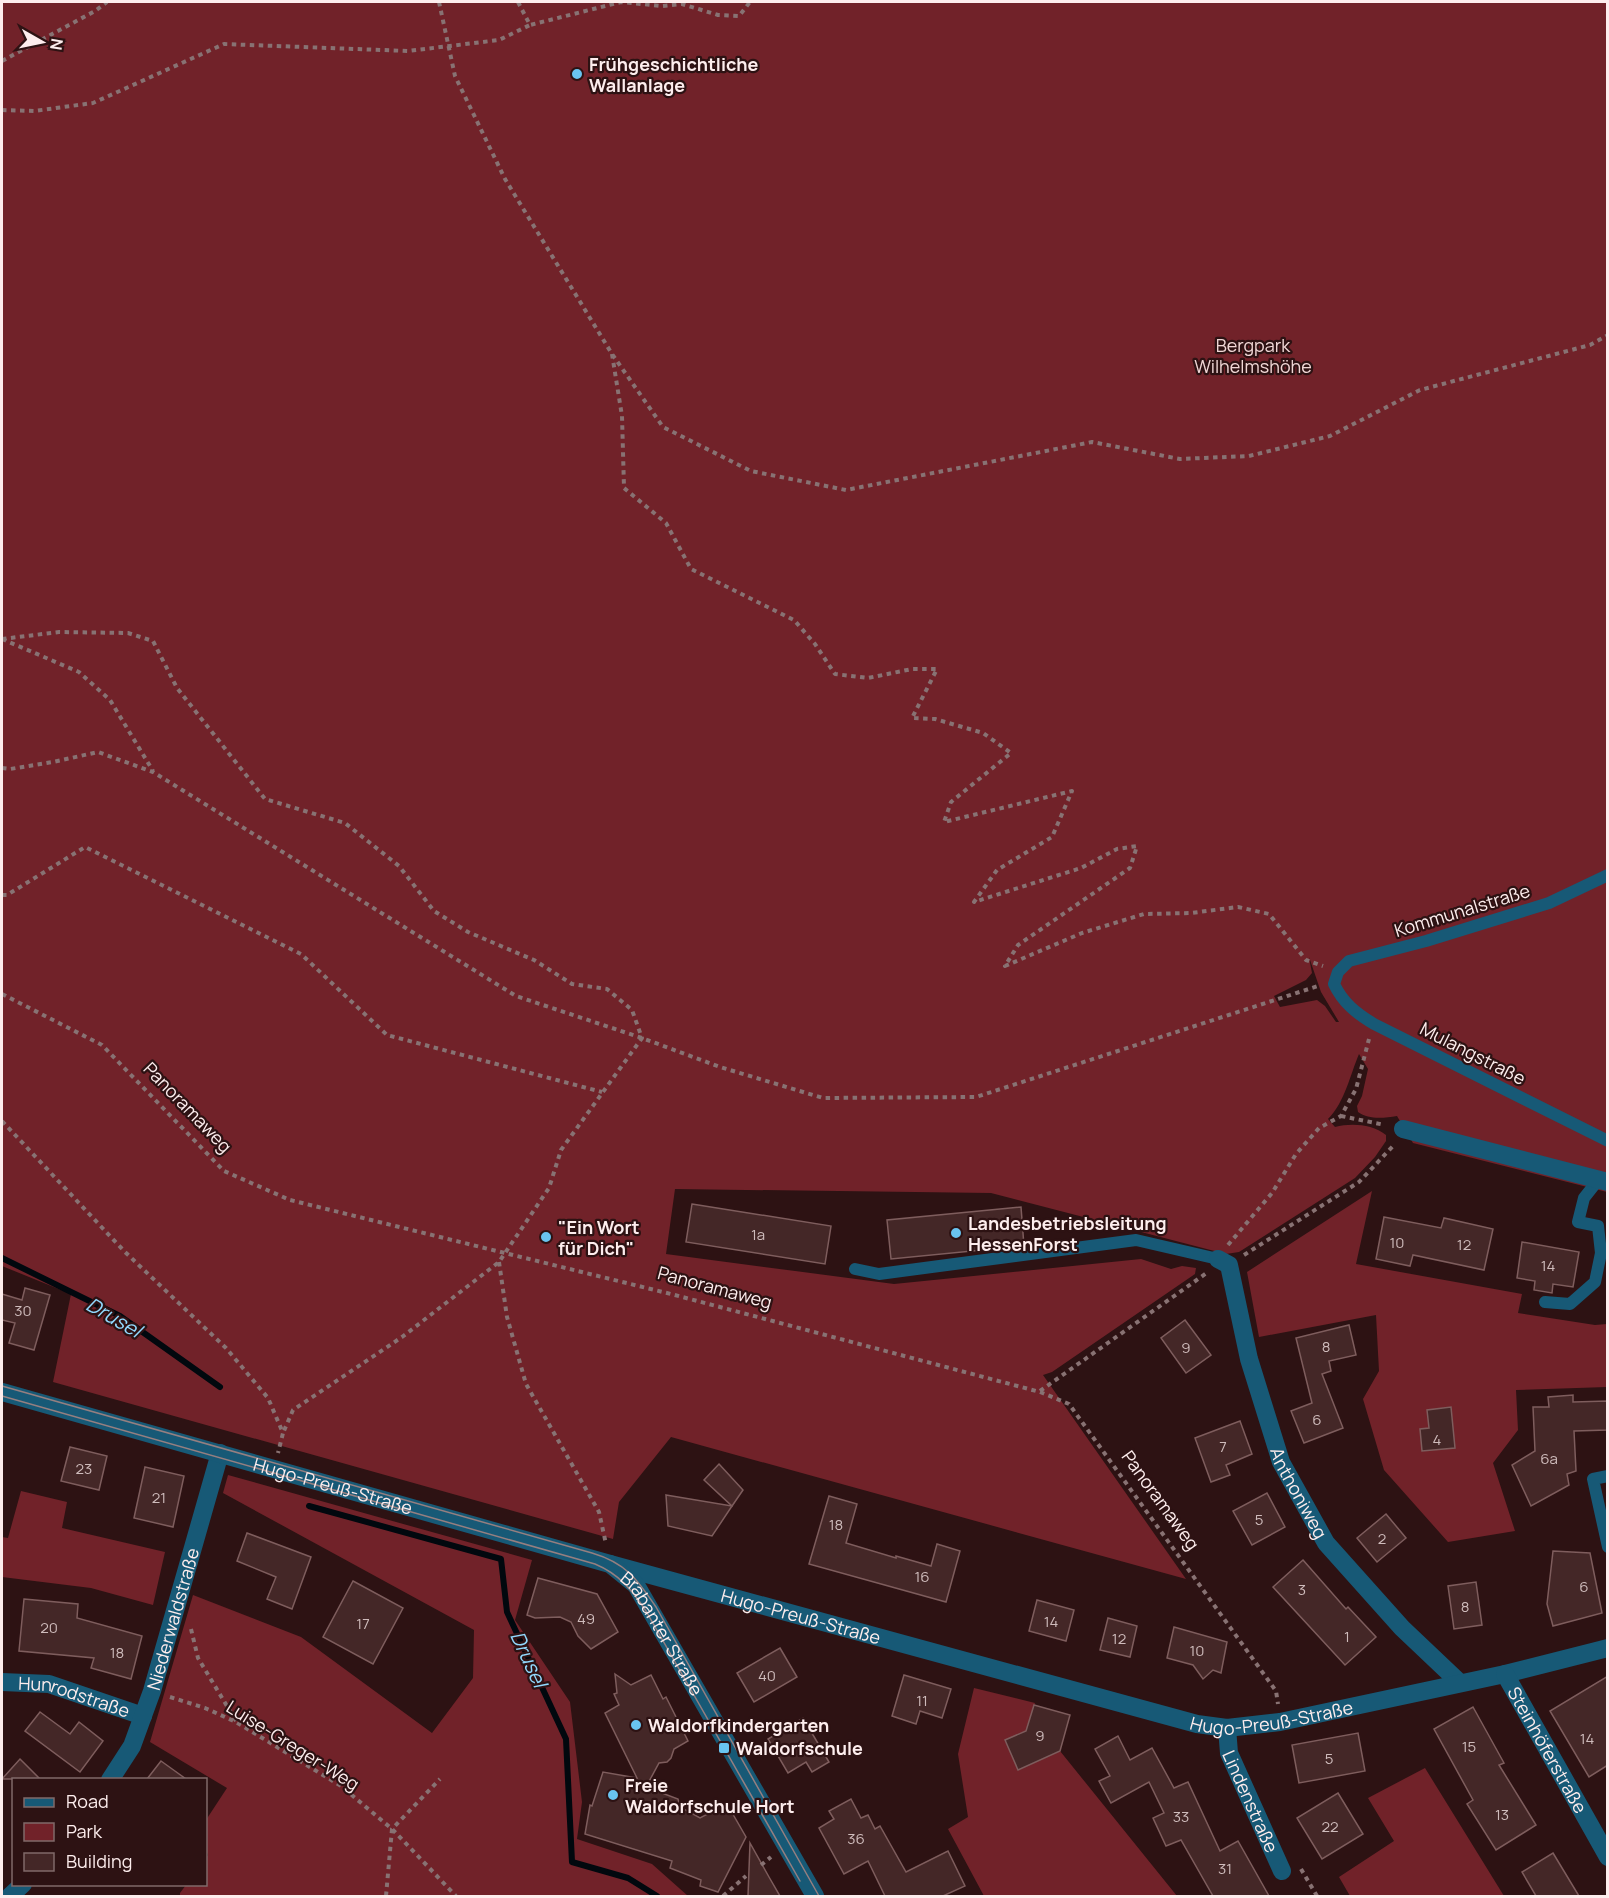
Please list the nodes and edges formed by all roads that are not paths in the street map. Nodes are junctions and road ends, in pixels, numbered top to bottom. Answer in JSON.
{"nodes":[{"id":1,"x":1608,"y":876,"type":"edge"},
{"id":2,"x":1336,"y":978,"type":"joint"},
{"id":3,"x":1403,"y":1129,"type":"road end"},
{"id":4,"x":1608,"y":1141,"type":"edge"},
{"id":5,"x":1603,"y":1181,"type":"edge"},
{"id":6,"x":1223,"y":1262,"type":"joint"},
{"id":7,"x":855,"y":1269,"type":"dead end"},
{"id":8,"x":1545,"y":1302,"type":"dead end"},
{"id":9,"x":2,"y":1392,"type":"edge"},
{"id":10,"x":220,"y":1453,"type":"junction"},
{"id":11,"x":1608,"y":1476,"type":"edge"},
{"id":12,"x":1608,"y":1546,"type":"edge"},
{"id":13,"x":610,"y":1564,"type":"junction"},
{"id":14,"x":1608,"y":1648,"type":"edge"},
{"id":15,"x":1505,"y":1674,"type":"junction"},
{"id":16,"x":2,"y":1682,"type":"edge"},
{"id":17,"x":1460,"y":1683,"type":"junction"},
{"id":18,"x":143,"y":1716,"type":"junction"},
{"id":19,"x":1227,"y":1728,"type":"junction"},
{"id":20,"x":111,"y":1778,"type":"edge"},
{"id":21,"x":1608,"y":1857,"type":"edge"},
{"id":22,"x":1282,"y":1871,"type":"dead end"},
{"id":23,"x":814,"y":1896,"type":"edge"}],
"edges":[{"from":1,"to":2,"type":"lane","name":"Kommunalstraße"},
{"from":2,"to":4,"type":"lane","name":"Mulangstraße"},
{"from":3,"to":5,"type":"street"},
{"from":5,"to":8,"type":"lane"},
{"from":6,"to":7,"type":"lane"},
{"from":6,"to":17,"type":"street","name":"Anthoniweg"},
{"from":9,"to":10,"type":"street","name":"Hugo-Preuß-Straße"},
{"from":10,"to":13,"type":"street","name":"Hugo-Preuß-Straße"},
{"from":10,"to":18,"type":"street","name":"Niederwaldstraße"},
{"from":11,"to":12,"type":"lane"},
{"from":13,"to":19,"type":"street","name":"Hugo-Preuß-Straße"},
{"from":13,"to":23,"type":"street","name":"Brabanter Straße"},
{"from":14,"to":15,"type":"street","name":"Hugo-Preuß-Straße"},
{"from":15,"to":17,"type":"street","name":"Hugo-Preuß-Straße"},
{"from":15,"to":21,"type":"street","name":"Steinhöferstraße"},
{"from":16,"to":18,"type":"street","name":"Hunrodstraße"},
{"from":17,"to":19,"type":"street","name":"Hugo-Preuß-Straße"},
{"from":18,"to":20,"type":"street","name":"Niederwaldstraße"},
{"from":19,"to":22,"type":"street","name":"Lindenstraße"}]}
